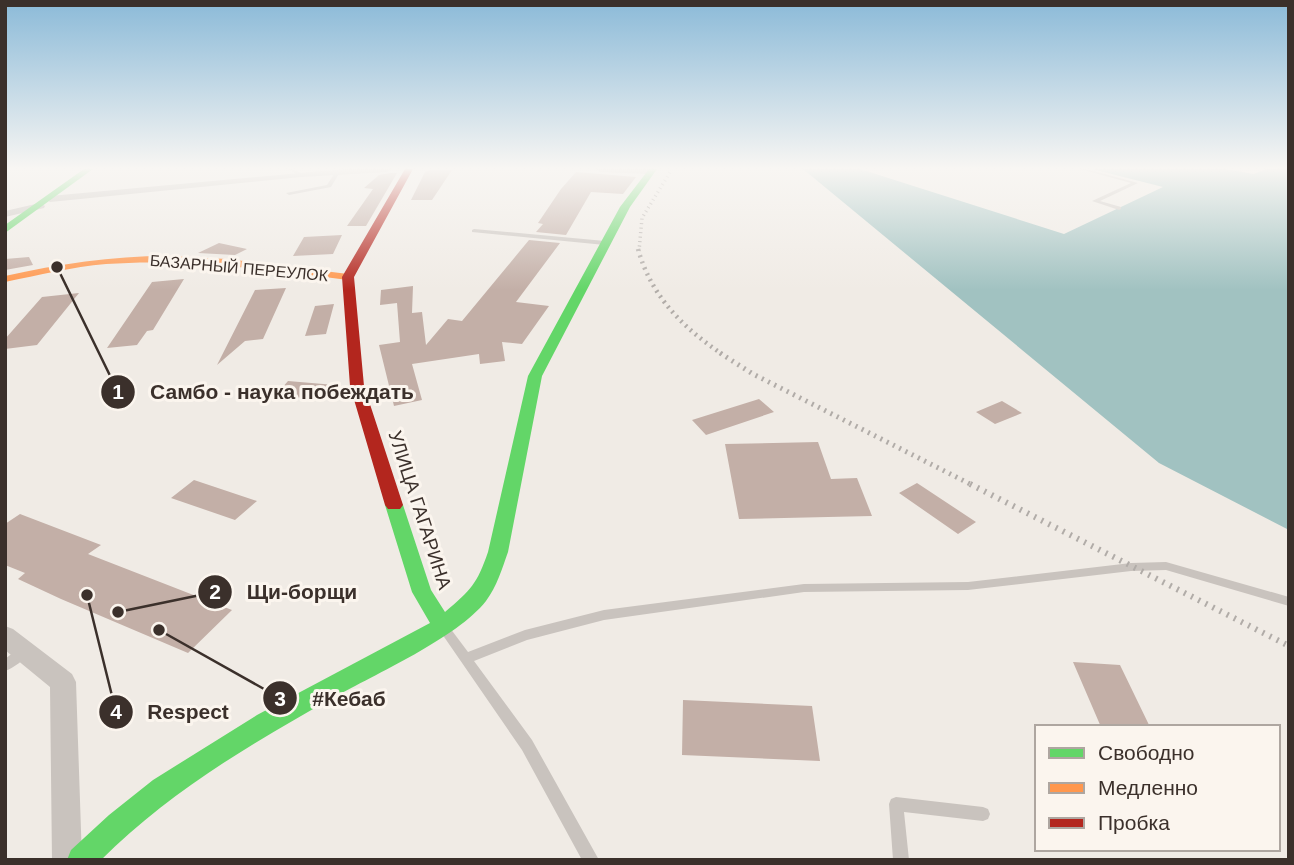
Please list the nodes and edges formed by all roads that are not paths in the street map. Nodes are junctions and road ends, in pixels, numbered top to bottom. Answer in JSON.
{"nodes":[{"id":1,"x":34,"y":209,"type":"edge"},
{"id":2,"x":386,"y":209,"type":"edge"},
{"id":3,"x":624,"y":209,"type":"edge"},
{"id":4,"x":5,"y":230,"type":"edge"},
{"id":5,"x":474,"y":232,"type":"dead end"},
{"id":6,"x":605,"y":243,"type":"junction"},
{"id":7,"x":348,"y":277,"type":"junction"},
{"id":8,"x":5,"y":279,"type":"edge"},
{"id":9,"x":1289,"y":602,"type":"edge"},
{"id":10,"x":443,"y":626,"type":"junction"},
{"id":11,"x":11,"y":651,"type":"edge"},
{"id":12,"x":467,"y":658,"type":"junction"},
{"id":13,"x":983,"y":814,"type":"dead end"},
{"id":14,"x":67,"y":860,"type":"edge"},
{"id":15,"x":81,"y":860,"type":"edge"},
{"id":16,"x":591,"y":860,"type":"edge"},
{"id":17,"x":901,"y":860,"type":"edge"}],
"edges":[{"from":1,"to":4,"type":"street"},
{"from":2,"to":7,"type":"street"},
{"from":3,"to":6,"type":"street"},
{"from":5,"to":6,"type":"lane"},
{"from":6,"to":10,"type":"street"},
{"from":7,"to":8,"type":"street","name":"БАЗАРНЫЙ ПЕРЕУЛОК"},
{"from":7,"to":10,"type":"street","name":"УЛИЦА ГАГАРИНА"},
{"from":9,"to":12,"type":"lane"},
{"from":10,"to":12,"type":"lane"},
{"from":10,"to":15,"type":"street"},
{"from":11,"to":14,"type":"street"},
{"from":12,"to":16,"type":"lane"},
{"from":13,"to":17,"type":"lane"}]}
